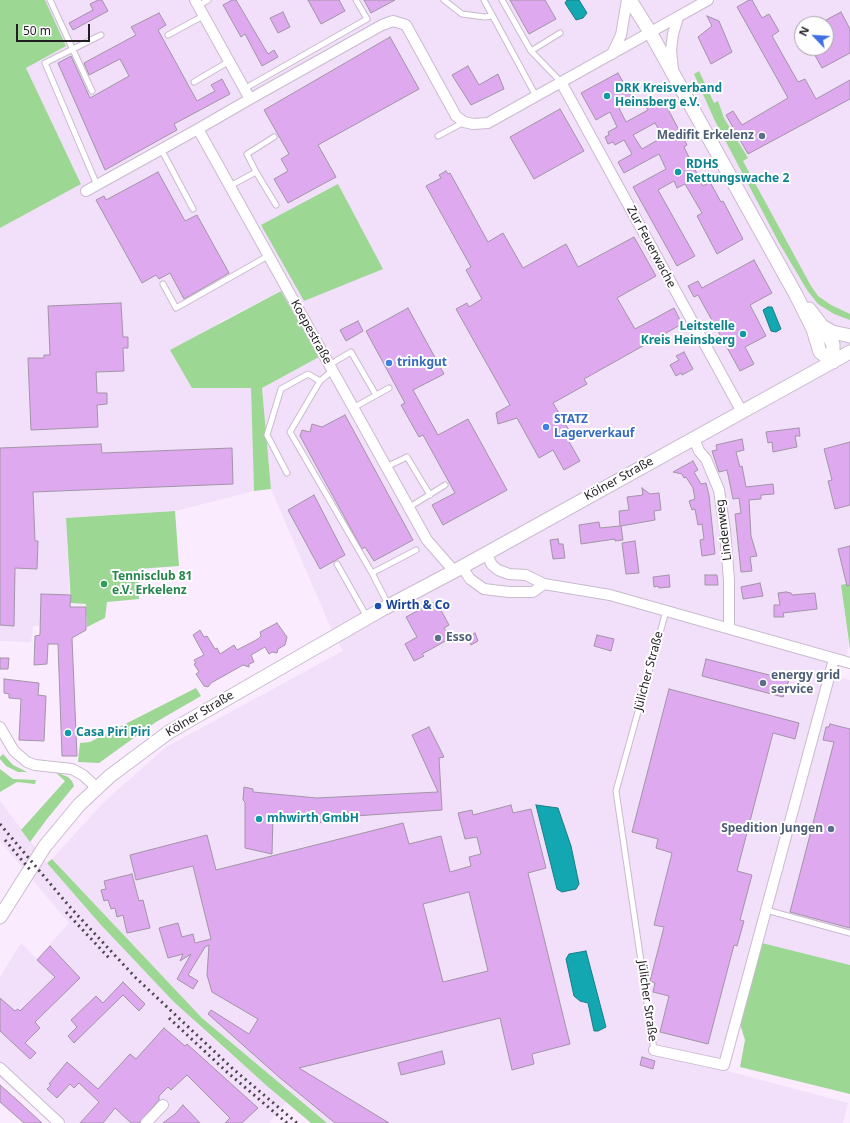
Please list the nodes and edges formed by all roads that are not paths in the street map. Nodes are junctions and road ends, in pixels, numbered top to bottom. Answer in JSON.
{"nodes":[{"id":1,"x":50,"y":0,"type":"edge"},
{"id":2,"x":208,"y":0,"type":"edge"},
{"id":3,"x":356,"y":0,"type":"edge"},
{"id":4,"x":444,"y":0,"type":"edge"},
{"id":5,"x":484,"y":0,"type":"edge"},
{"id":6,"x":502,"y":0,"type":"edge"},
{"id":7,"x":627,"y":0,"type":"edge"},
{"id":8,"x":630,"y":0,"type":"edge"},
{"id":9,"x":708,"y":0,"type":"edge"},
{"id":10,"x":196,"y":3,"type":"edge"},
{"id":11,"x":203,"y":16,"type":"junction"},
{"id":12,"x":492,"y":16,"type":"junction"},
{"id":13,"x":678,"y":17,"type":"junction"},
{"id":14,"x":650,"y":32,"type":"junction"},
{"id":15,"x":560,"y":33,"type":"dead end"},
{"id":16,"x":101,"y":35,"type":"dead end"},
{"id":17,"x":168,"y":35,"type":"dead end"},
{"id":18,"x":72,"y":49,"type":"junction"},
{"id":19,"x":531,"y":51,"type":"junction"},
{"id":20,"x":612,"y":54,"type":"junction"},
{"id":21,"x":228,"y":62,"type":"junction"},
{"id":22,"x":673,"y":74,"type":"junction"},
{"id":23,"x":194,"y":82,"type":"dead end"},
{"id":24,"x":560,"y":82,"type":"junction"},
{"id":25,"x":244,"y":89,"type":"junction"},
{"id":26,"x":92,"y":91,"type":"dead end"},
{"id":27,"x":536,"y":96,"type":"junction"},
{"id":28,"x":250,"y":99,"type":"junction"},
{"id":29,"x":464,"y":122,"type":"junction"},
{"id":30,"x":198,"y":129,"type":"junction"},
{"id":31,"x":438,"y":136,"type":"dead end"},
{"id":32,"x":274,"y":137,"type":"dead end"},
{"id":33,"x":161,"y":149,"type":"junction"},
{"id":34,"x":256,"y":172,"type":"junction"},
{"id":35,"x":97,"y":185,"type":"junction"},
{"id":36,"x":230,"y":186,"type":"junction"},
{"id":37,"x":86,"y":191,"type":"dead end"},
{"id":38,"x":276,"y":205,"type":"dead end"},
{"id":39,"x":194,"y":209,"type":"dead end"},
{"id":40,"x":268,"y":256,"type":"junction"},
{"id":41,"x":163,"y":284,"type":"dead end"},
{"id":42,"x":796,"y":295,"type":"junction"},
{"id":43,"x":822,"y":326,"type":"junction"},
{"id":44,"x":850,"y":336,"type":"edge"},
{"id":45,"x":850,"y":352,"type":"edge"},
{"id":46,"x":833,"y":362,"type":"junction"},
{"id":47,"x":331,"y":368,"type":"junction"},
{"id":48,"x":320,"y":381,"type":"junction"},
{"id":49,"x":390,"y":388,"type":"dead end"},
{"id":50,"x":376,"y":396,"type":"junction"},
{"id":51,"x":353,"y":408,"type":"junction"},
{"id":52,"x":742,"y":412,"type":"junction"},
{"id":53,"x":694,"y":439,"type":"junction"},
{"id":54,"x":386,"y":467,"type":"junction"},
{"id":55,"x":288,"y":473,"type":"dead end"},
{"id":56,"x":445,"y":485,"type":"dead end"},
{"id":57,"x":430,"y":494,"type":"junction"},
{"id":58,"x":408,"y":508,"type":"junction"},
{"id":59,"x":416,"y":550,"type":"dead end"},
{"id":60,"x":486,"y":553,"type":"junction"},
{"id":61,"x":337,"y":564,"type":"dead end"},
{"id":62,"x":458,"y":569,"type":"junction"},
{"id":63,"x":372,"y":573,"type":"junction"},
{"id":64,"x":544,"y":584,"type":"junction"},
{"id":65,"x":388,"y":606,"type":"junction"},
{"id":66,"x":666,"y":611,"type":"junction"},
{"id":67,"x":368,"y":617,"type":"junction"},
{"id":68,"x":729,"y":628,"type":"junction"},
{"id":69,"x":834,"y":659,"type":"junction"},
{"id":70,"x":850,"y":663,"type":"edge"},
{"id":71,"x":0,"y":727,"type":"edge"},
{"id":72,"x":97,"y":788,"type":"junction"},
{"id":73,"x":766,"y":910,"type":"junction"},
{"id":74,"x":0,"y":917,"type":"edge"},
{"id":75,"x":850,"y":933,"type":"edge"},
{"id":76,"x":654,"y":1050,"type":"joint"},
{"id":77,"x":0,"y":1068,"type":"edge"},
{"id":78,"x":163,"y":1105,"type":"dead end"},
{"id":79,"x":60,"y":1123,"type":"edge"},
{"id":80,"x":146,"y":1123,"type":"edge"}],
"edges":[{"from":1,"to":18,"type":"lane"},
{"from":2,"to":10,"type":"lane"},
{"from":3,"to":25,"type":"lane"},
{"from":4,"to":12,"type":"lane"},
{"from":5,"to":12,"type":"lane"},
{"from":6,"to":19,"type":"lane"},
{"from":7,"to":20,"type":"street"},
{"from":8,"to":14,"type":"main road"},
{"from":9,"to":13,"type":"street"},
{"from":10,"to":11,"type":"street"},
{"from":11,"to":17,"type":"lane"},
{"from":11,"to":21,"type":"street"},
{"from":12,"to":27,"type":"lane"},
{"from":13,"to":14,"type":"street"},
{"from":13,"to":22,"type":"street"},
{"from":14,"to":20,"type":"street"},
{"from":14,"to":22,"type":"main road"},
{"from":15,"to":19,"type":"lane"},
{"from":16,"to":18,"type":"lane"},
{"from":18,"to":26,"type":"lane"},
{"from":18,"to":35,"type":"lane"},
{"from":19,"to":24,"type":"lane"},
{"from":20,"to":24,"type":"street"},
{"from":21,"to":23,"type":"lane"},
{"from":21,"to":25,"type":"street"},
{"from":22,"to":42,"type":"main road"},
{"from":24,"to":27,"type":"street"},
{"from":24,"to":52,"type":"street","name":"Zur Feuerwache"},
{"from":25,"to":28,"type":"street"},
{"from":27,"to":29,"type":"street"},
{"from":28,"to":29,"type":"street"},
{"from":28,"to":30,"type":"street"},
{"from":29,"to":31,"type":"lane"},
{"from":30,"to":33,"type":"street"},
{"from":30,"to":36,"type":"street","name":"Koepestraße"},
{"from":32,"to":34,"type":"lane"},
{"from":33,"to":35,"type":"street"},
{"from":33,"to":39,"type":"lane"},
{"from":34,"to":36,"type":"lane"},
{"from":34,"to":38,"type":"lane"},
{"from":35,"to":37,"type":"street"},
{"from":36,"to":40,"type":"street","name":"Koepestraße"},
{"from":40,"to":41,"type":"lane"},
{"from":40,"to":47,"type":"street","name":"Koepestraße"},
{"from":42,"to":43,"type":"main road"},
{"from":42,"to":46,"type":"main road"},
{"from":43,"to":44,"type":"main road"},
{"from":43,"to":46,"type":"main road"},
{"from":45,"to":46,"type":"main road","name":"Kölner Straße"},
{"from":46,"to":52,"type":"main road","name":"Kölner Straße"},
{"from":47,"to":48,"type":"lane"},
{"from":47,"to":50,"type":"lane"},
{"from":47,"to":51,"type":"street","name":"Koepestraße"},
{"from":48,"to":55,"type":"lane"},
{"from":48,"to":63,"type":"lane"},
{"from":49,"to":50,"type":"lane"},
{"from":50,"to":51,"type":"lane"},
{"from":51,"to":54,"type":"street","name":"Koepestraße"},
{"from":52,"to":53,"type":"main road","name":"Kölner Straße"},
{"from":53,"to":60,"type":"main road","name":"Kölner Straße"},
{"from":53,"to":68,"type":"street","name":"Lindenweg"},
{"from":54,"to":57,"type":"lane"},
{"from":54,"to":58,"type":"street","name":"Koepestraße"},
{"from":56,"to":57,"type":"lane"},
{"from":57,"to":58,"type":"lane"},
{"from":58,"to":62,"type":"street","name":"Koepestraße"},
{"from":59,"to":63,"type":"lane"},
{"from":60,"to":62,"type":"main road","name":"Kölner Straße"},
{"from":60,"to":64,"type":"street"},
{"from":61,"to":67,"type":"lane"},
{"from":62,"to":64,"type":"street"},
{"from":62,"to":65,"type":"main road","name":"Kölner Straße"},
{"from":63,"to":65,"type":"lane"},
{"from":64,"to":66,"type":"street"},
{"from":65,"to":67,"type":"main road","name":"Kölner Straße"},
{"from":66,"to":68,"type":"street"},
{"from":66,"to":76,"type":"lane","name":"Jülicher Straße"},
{"from":67,"to":72,"type":"main road","name":"Kölner Straße"},
{"from":68,"to":69,"type":"street"},
{"from":69,"to":70,"type":"street"},
{"from":69,"to":73,"type":"street","name":"Jülicher Straße"},
{"from":71,"to":72,"type":"street"},
{"from":72,"to":74,"type":"main road","name":"Kölner Straße"},
{"from":73,"to":75,"type":"lane"},
{"from":73,"to":76,"type":"street","name":"Jülicher Straße"},
{"from":77,"to":79,"type":"street"},
{"from":78,"to":80,"type":"street"}]}
